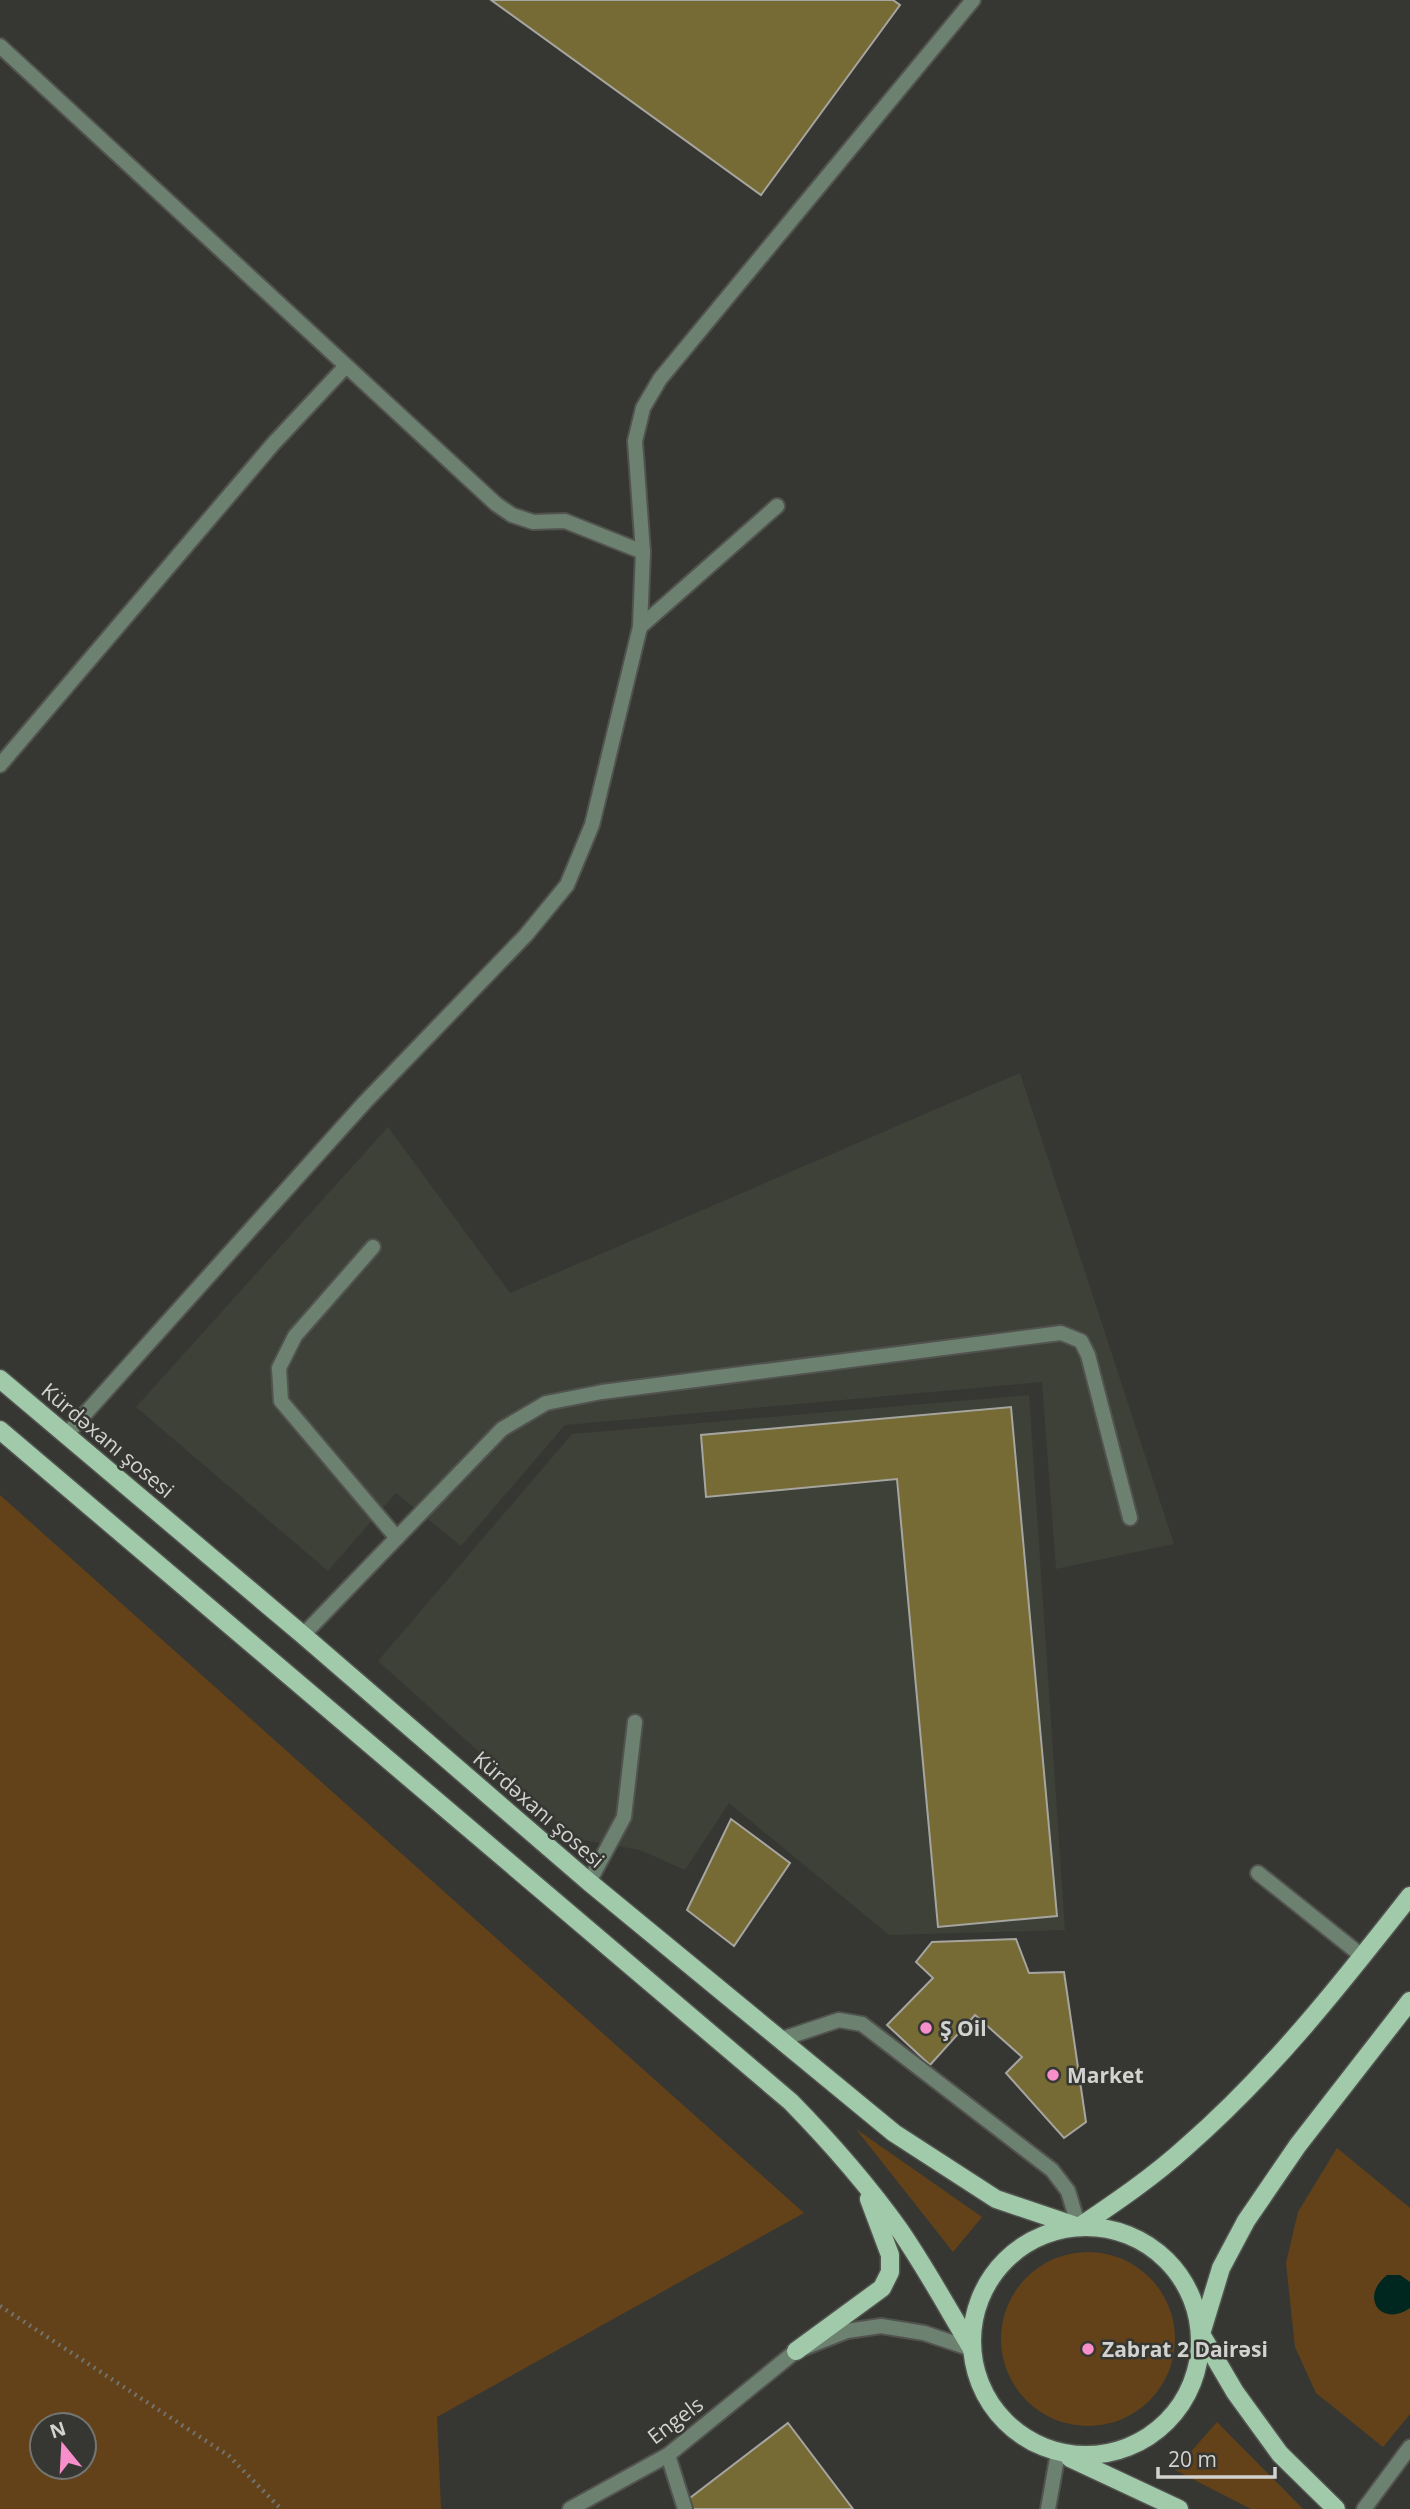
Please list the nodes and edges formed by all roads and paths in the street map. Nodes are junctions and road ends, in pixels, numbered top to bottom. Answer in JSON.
{"nodes":[{"id":1,"x":973,"y":0,"type":"edge"},
{"id":2,"x":0,"y":46,"type":"edge"},
{"id":3,"x":346,"y":366,"type":"junction"},
{"id":4,"x":777,"y":506,"type":"dead end"},
{"id":5,"x":643,"y":552,"type":"junction"},
{"id":6,"x":640,"y":627,"type":"junction"},
{"id":7,"x":0,"y":765,"type":"edge"},
{"id":8,"x":373,"y":1247,"type":"dead end"},
{"id":9,"x":0,"y":1379,"type":"edge"},
{"id":10,"x":0,"y":1430,"type":"edge"},
{"id":11,"x":66,"y":1435,"type":"junction"},
{"id":12,"x":1130,"y":1518,"type":"dead end"},
{"id":13,"x":397,"y":1538,"type":"junction"},
{"id":14,"x":303,"y":1635,"type":"junction"},
{"id":15,"x":635,"y":1722,"type":"dead end"},
{"id":16,"x":1258,"y":1873,"type":"dead end"},
{"id":17,"x":589,"y":1882,"type":"junction"},
{"id":18,"x":1410,"y":1896,"type":"edge"},
{"id":19,"x":1362,"y":1956,"type":"junction"},
{"id":20,"x":1410,"y":2001,"type":"edge"},
{"id":21,"x":782,"y":2039,"type":"junction"},
{"id":22,"x":861,"y":2180,"type":"junction"},
{"id":23,"x":1079,"y":2227,"type":"junction"},
{"id":24,"x":0,"y":2306,"type":"edge"},
{"id":25,"x":1201,"y":2334,"type":"junction"},
{"id":26,"x":972,"y":2349,"type":"junction"},
{"id":27,"x":796,"y":2351,"type":"junction"},
{"id":28,"x":1410,"y":2447,"type":"edge"},
{"id":29,"x":1058,"y":2452,"type":"junction"},
{"id":30,"x":668,"y":2455,"type":"junction"},
{"id":31,"x":281,"y":2509,"type":"edge"},
{"id":32,"x":570,"y":2509,"type":"edge"},
{"id":33,"x":685,"y":2509,"type":"edge"},
{"id":34,"x":1048,"y":2509,"type":"edge"},
{"id":35,"x":1179,"y":2509,"type":"edge"},
{"id":36,"x":1336,"y":2509,"type":"edge"},
{"id":37,"x":1364,"y":2509,"type":"edge"}],
"edges":[{"from":1,"to":5,"type":"street"},
{"from":2,"to":3,"type":"street"},
{"from":3,"to":5,"type":"street"},
{"from":3,"to":7,"type":"street"},
{"from":4,"to":6,"type":"street"},
{"from":5,"to":6,"type":"street"},
{"from":6,"to":11,"type":"street"},
{"from":8,"to":13,"type":"street"},
{"from":9,"to":11,"type":"main road","name":"Kürdəxanı şosesi"},
{"from":10,"to":22,"type":"main road"},
{"from":11,"to":14,"type":"main road","name":"Kürdəxanı şosesi"},
{"from":12,"to":13,"type":"street"},
{"from":13,"to":14,"type":"street"},
{"from":14,"to":17,"type":"main road","name":"Kürdəxanı şosesi"},
{"from":15,"to":17,"type":"street"},
{"from":16,"to":19,"type":"street"},
{"from":17,"to":21,"type":"main road","name":"Kürdəxanı şosesi"},
{"from":18,"to":19,"type":"main road"},
{"from":19,"to":23,"type":"main road"},
{"from":20,"to":25,"type":"main road"},
{"from":21,"to":23,"type":"main road","name":"Kürdəxanı şosesi"},
{"from":21,"to":23,"type":"street"},
{"from":22,"to":26,"type":"main road"},
{"from":22,"to":27,"type":"main road"},
{"from":23,"to":25,"type":"main road"},
{"from":23,"to":26,"type":"main road"},
{"from":24,"to":31,"type":"path"},
{"from":25,"to":29,"type":"main road"},
{"from":25,"to":36,"type":"main road"},
{"from":26,"to":27,"type":"street","name":"Engels"},
{"from":26,"to":29,"type":"main road"},
{"from":27,"to":30,"type":"street","name":"Engels"},
{"from":28,"to":37,"type":"street"},
{"from":29,"to":34,"type":"street"},
{"from":29,"to":35,"type":"main road"},
{"from":30,"to":32,"type":"street","name":"Engels"},
{"from":30,"to":33,"type":"street"}]}
